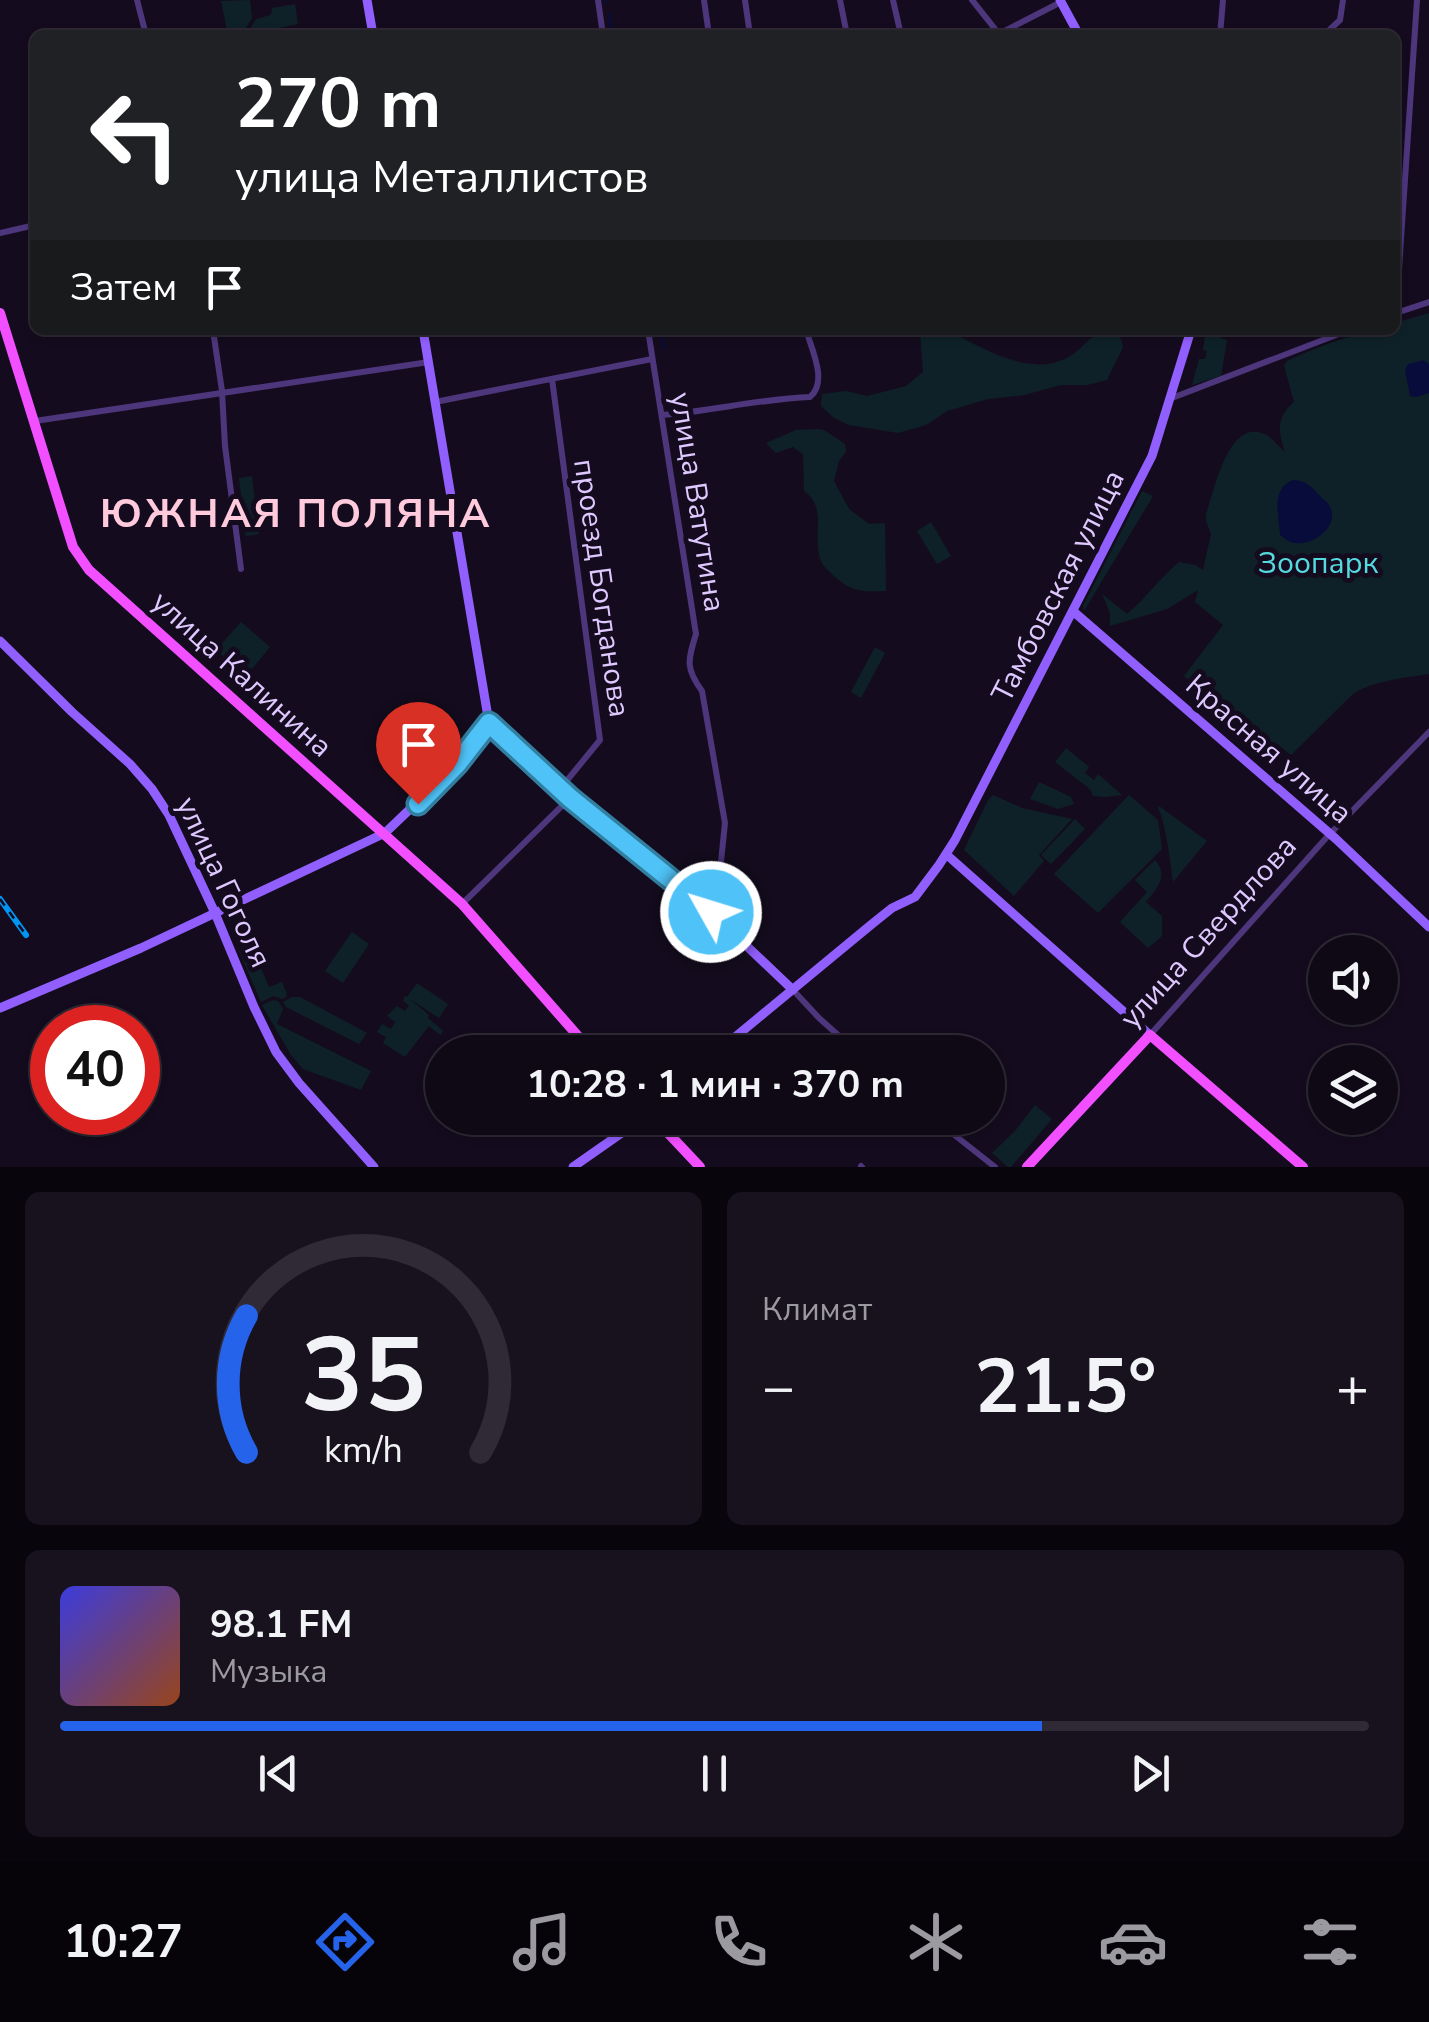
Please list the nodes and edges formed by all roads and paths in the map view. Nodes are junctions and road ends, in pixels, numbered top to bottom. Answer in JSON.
{"nodes":[{"id":1,"x":137,"y":0,"type":"edge"},
{"id":2,"x":367,"y":0,"type":"edge"},
{"id":3,"x":598,"y":0,"type":"edge"},
{"id":4,"x":704,"y":0,"type":"edge"},
{"id":5,"x":745,"y":0,"type":"edge"},
{"id":6,"x":840,"y":0,"type":"edge"},
{"id":7,"x":893,"y":0,"type":"edge"},
{"id":8,"x":972,"y":0,"type":"edge"},
{"id":9,"x":1223,"y":0,"type":"edge"},
{"id":10,"x":1343,"y":0,"type":"edge"},
{"id":11,"x":1417,"y":0,"type":"edge"},
{"id":12,"x":1060,"y":1,"type":"edge"},
{"id":13,"x":145,"y":30,"type":"edge"},
{"id":14,"x":372,"y":30,"type":"edge"},
{"id":15,"x":602,"y":30,"type":"edge"},
{"id":16,"x":708,"y":30,"type":"edge"},
{"id":17,"x":749,"y":30,"type":"edge"},
{"id":18,"x":847,"y":30,"type":"edge"},
{"id":19,"x":900,"y":30,"type":"edge"},
{"id":20,"x":995,"y":30,"type":"edge"},
{"id":21,"x":1006,"y":30,"type":"edge"},
{"id":22,"x":1077,"y":30,"type":"edge"},
{"id":23,"x":1220,"y":30,"type":"edge"},
{"id":24,"x":1329,"y":30,"type":"edge"},
{"id":25,"x":30,"y":226,"type":"edge"},
{"id":26,"x":0,"y":233,"type":"edge"},
{"id":27,"x":1400,"y":243,"type":"edge"},
{"id":28,"x":1429,"y":302,"type":"edge"},
{"id":29,"x":1400,"y":312,"type":"edge"},
{"id":30,"x":0,"y":314,"type":"edge"},
{"id":31,"x":213,"y":335,"type":"edge"},
{"id":32,"x":424,"y":335,"type":"edge"},
{"id":33,"x":649,"y":335,"type":"edge"},
{"id":34,"x":807,"y":335,"type":"edge"},
{"id":35,"x":1190,"y":335,"type":"edge"},
{"id":36,"x":1318,"y":335,"type":"edge"},
{"id":37,"x":1334,"y":335,"type":"edge"},
{"id":38,"x":1319,"y":340,"type":"junction"},
{"id":39,"x":652,"y":359,"type":"junction"},
{"id":40,"x":429,"y":362,"type":"junction"},
{"id":41,"x":552,"y":379,"type":"junction"},
{"id":42,"x":222,"y":391,"type":"junction"},
{"id":43,"x":1172,"y":398,"type":"junction"},
{"id":44,"x":436,"y":402,"type":"junction"},
{"id":45,"x":662,"y":415,"type":"junction"},
{"id":46,"x":34,"y":421,"type":"junction"},
{"id":47,"x":241,"y":569,"type":"dead end"},
{"id":48,"x":1074,"y":612,"type":"junction"},
{"id":49,"x":0,"y":640,"type":"edge"},
{"id":50,"x":489,"y":723,"type":"junction"},
{"id":51,"x":1427,"y":738,"type":"edge"},
{"id":52,"x":560,"y":789,"type":"junction"},
{"id":53,"x":570,"y":798,"type":"junction"},
{"id":54,"x":385,"y":834,"type":"junction"},
{"id":55,"x":1330,"y":834,"type":"junction"},
{"id":56,"x":947,"y":855,"type":"junction"},
{"id":57,"x":462,"y":904,"type":"junction"},
{"id":58,"x":711,"y":912,"type":"junction"},
{"id":59,"x":215,"y":914,"type":"junction"},
{"id":60,"x":1429,"y":926,"type":"edge"},
{"id":61,"x":793,"y":990,"type":"junction"},
{"id":62,"x":0,"y":1008,"type":"edge"},
{"id":63,"x":1150,"y":1034,"type":"junction"},
{"id":64,"x":577,"y":1035,"type":"edge"},
{"id":65,"x":738,"y":1035,"type":"edge"},
{"id":66,"x":838,"y":1035,"type":"edge"},
{"id":67,"x":619,"y":1135,"type":"edge"},
{"id":68,"x":670,"y":1135,"type":"edge"},
{"id":69,"x":955,"y":1135,"type":"edge"},
{"id":70,"x":374,"y":1167,"type":"edge"},
{"id":71,"x":574,"y":1167,"type":"edge"},
{"id":72,"x":700,"y":1167,"type":"edge"},
{"id":73,"x":995,"y":1167,"type":"edge"},
{"id":74,"x":1027,"y":1167,"type":"edge"},
{"id":75,"x":1304,"y":1167,"type":"edge"}],
"edges":[{"from":1,"to":13,"type":"street"},
{"from":2,"to":14,"type":"main road"},
{"from":3,"to":15,"type":"street"},
{"from":4,"to":16,"type":"street"},
{"from":5,"to":17,"type":"street"},
{"from":6,"to":18,"type":"street"},
{"from":7,"to":19,"type":"street"},
{"from":8,"to":20,"type":"street"},
{"from":9,"to":23,"type":"street"},
{"from":10,"to":24,"type":"street"},
{"from":11,"to":27,"type":"street"},
{"from":12,"to":21,"type":"street"},
{"from":12,"to":22,"type":"main road"},
{"from":25,"to":26,"type":"street"},
{"from":28,"to":29,"type":"street"},
{"from":30,"to":46,"type":"main road","name":"улица Калинина"},
{"from":31,"to":42,"type":"street"},
{"from":32,"to":40,"type":"main road"},
{"from":33,"to":39,"type":"street","name":"улица Ватутина"},
{"from":34,"to":45,"type":"street"},
{"from":35,"to":43,"type":"main road","name":"Тамбовская улица"},
{"from":36,"to":38,"type":"street"},
{"from":37,"to":38,"type":"street"},
{"from":38,"to":43,"type":"street"},
{"from":39,"to":41,"type":"street"},
{"from":39,"to":45,"type":"street","name":"улица Ватутина"},
{"from":40,"to":42,"type":"street"},
{"from":40,"to":44,"type":"main road"},
{"from":41,"to":44,"type":"street"},
{"from":41,"to":52,"type":"street","name":"проезд Богданова"},
{"from":42,"to":46,"type":"street"},
{"from":42,"to":47,"type":"street"},
{"from":43,"to":48,"type":"main road","name":"Тамбовская улица"},
{"from":44,"to":50,"type":"main road"},
{"from":45,"to":58,"type":"street","name":"улица Ватутина"},
{"from":46,"to":54,"type":"main road","name":"улица Калинина"},
{"from":48,"to":55,"type":"main road","name":"Красная улица"},
{"from":48,"to":56,"type":"main road","name":"Тамбовская улица"},
{"from":49,"to":59,"type":"main road","name":"улица Гоголя"},
{"from":50,"to":52,"type":"main road"},
{"from":50,"to":54,"type":"main road"},
{"from":51,"to":55,"type":"street","name":"улица Свердлова"},
{"from":52,"to":53,"type":"main road"},
{"from":53,"to":57,"type":"street"},
{"from":53,"to":58,"type":"main road"},
{"from":54,"to":57,"type":"main road","name":"улица Калинина"},
{"from":54,"to":59,"type":"main road"},
{"from":55,"to":60,"type":"main road","name":"Красная улица"},
{"from":55,"to":63,"type":"street","name":"улица Свердлова"},
{"from":56,"to":61,"type":"main road","name":"Тамбовская улица"},
{"from":56,"to":63,"type":"main road"},
{"from":57,"to":64,"type":"main road","name":"улица Калинина"},
{"from":58,"to":61,"type":"main road"},
{"from":59,"to":62,"type":"main road"},
{"from":59,"to":70,"type":"main road","name":"улица Гоголя"},
{"from":61,"to":65,"type":"main road","name":"Тамбовская улица"},
{"from":61,"to":66,"type":"street"},
{"from":63,"to":74,"type":"main road","name":"улица Свердлова"},
{"from":63,"to":75,"type":"main road"},
{"from":67,"to":71,"type":"main road"},
{"from":68,"to":72,"type":"main road"},
{"from":69,"to":73,"type":"street"}]}
